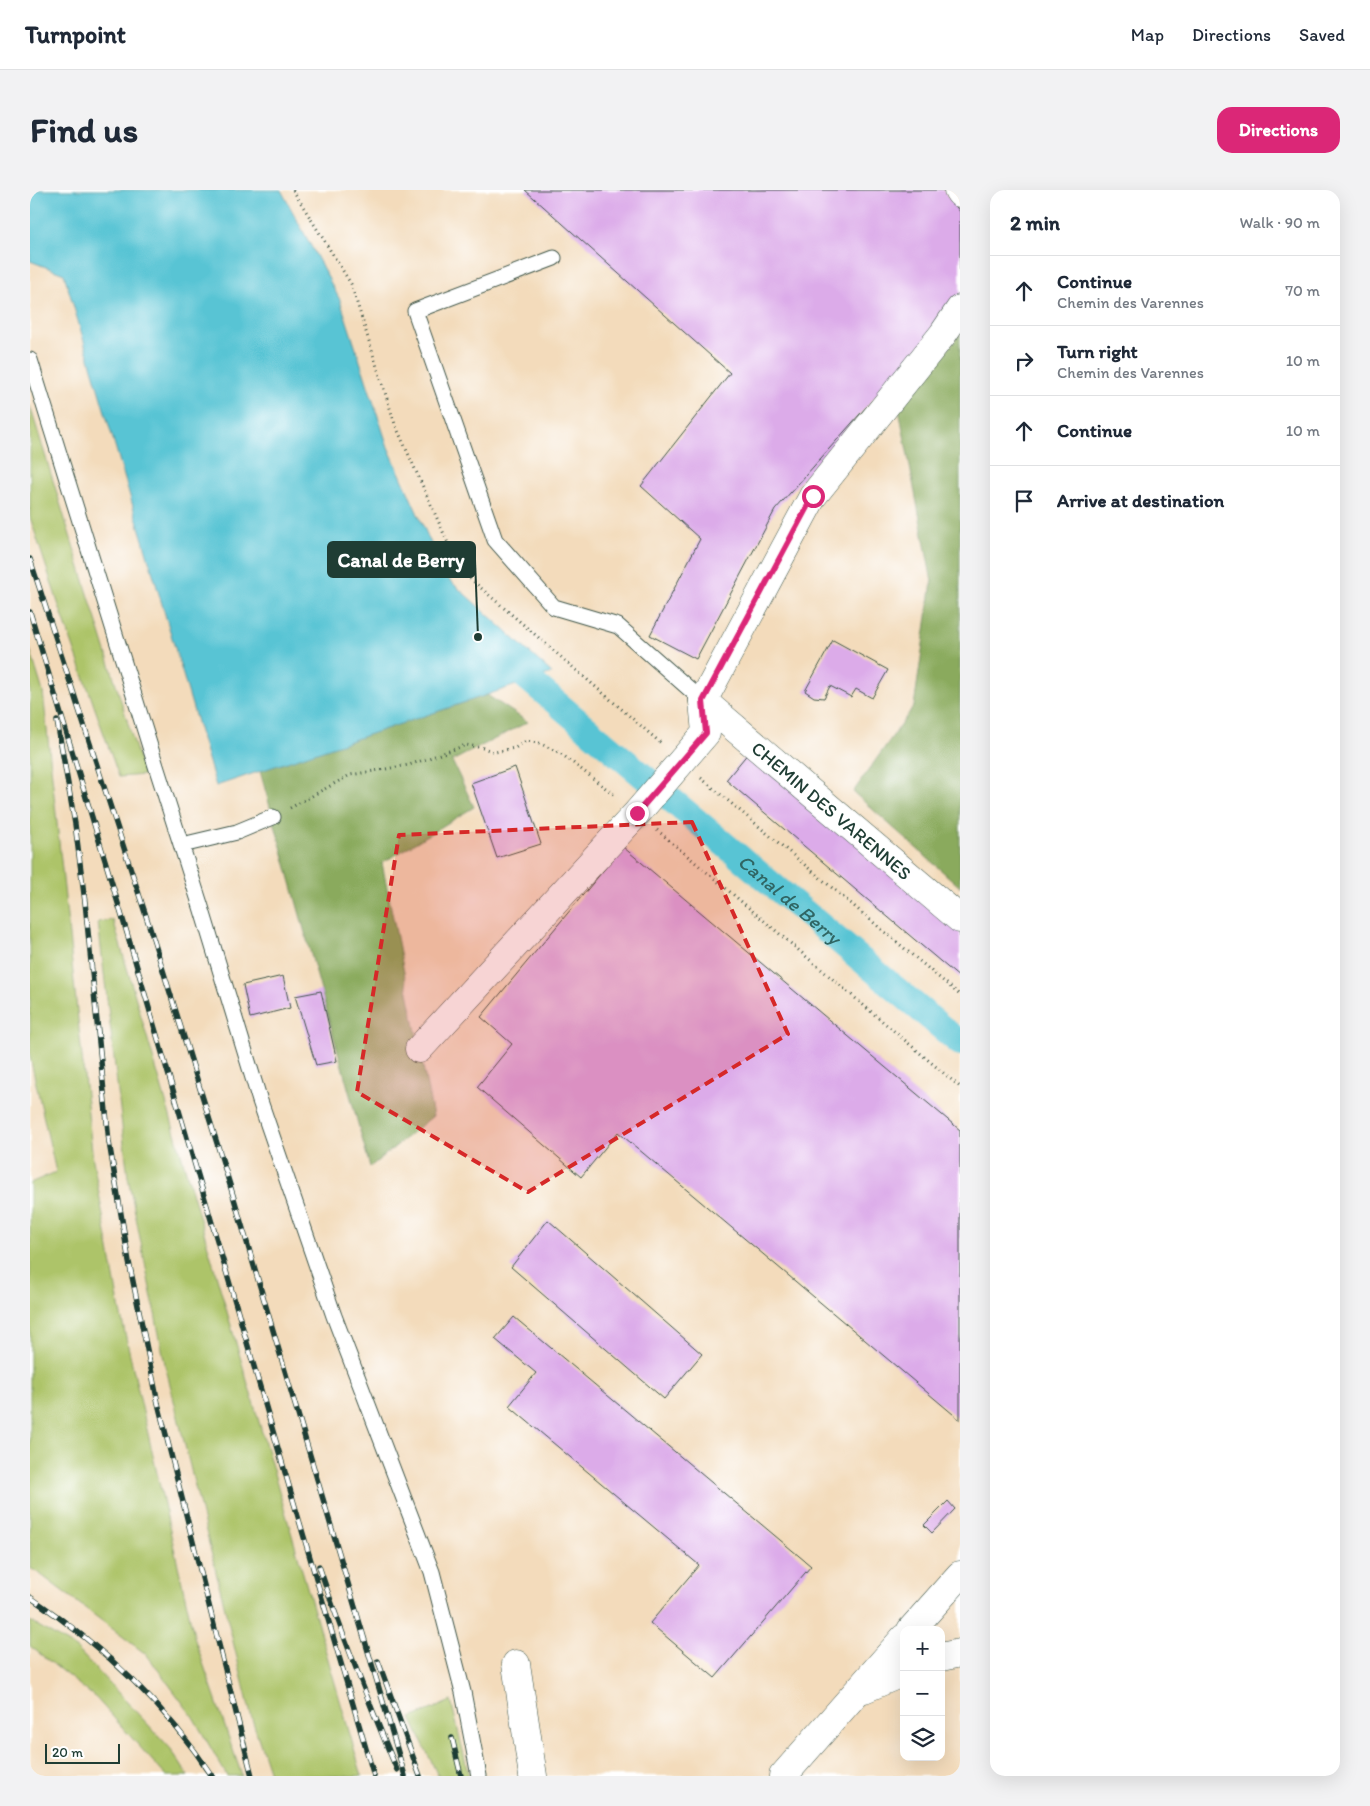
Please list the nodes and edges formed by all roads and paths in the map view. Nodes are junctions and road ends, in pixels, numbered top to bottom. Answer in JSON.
{"nodes":[{"id":1,"x":958,"y":190,"type":"edge"},
{"id":2,"x":960,"y":193,"type":"edge"},
{"id":3,"x":554,"y":258,"type":"dead end"},
{"id":4,"x":960,"y":309,"type":"edge"},
{"id":5,"x":30,"y":360,"type":"edge"},
{"id":6,"x":703,"y":701,"type":"junction"},
{"id":7,"x":640,"y":809,"type":"junction"},
{"id":8,"x":273,"y":818,"type":"joint"},
{"id":9,"x":182,"y":846,"type":"junction"},
{"id":10,"x":960,"y":920,"type":"edge"},
{"id":11,"x":419,"y":1049,"type":"dead end"},
{"id":12,"x":960,"y":1087,"type":"edge"},
{"id":13,"x":960,"y":1575,"type":"edge"},
{"id":14,"x":915,"y":1626,"type":"edge"},
{"id":15,"x":900,"y":1643,"type":"edge"},
{"id":16,"x":960,"y":1653,"type":"edge"},
{"id":17,"x":945,"y":1656,"type":"edge"},
{"id":18,"x":516,"y":1664,"type":"dead end"},
{"id":19,"x":900,"y":1674,"type":"edge"},
{"id":20,"x":858,"y":1691,"type":"junction"},
{"id":21,"x":479,"y":1776,"type":"edge"},
{"id":22,"x":533,"y":1776,"type":"edge"},
{"id":23,"x":783,"y":1776,"type":"edge"}],
"edges":[{"from":1,"to":2,"type":"street"},
{"from":3,"to":6,"type":"lane"},
{"from":4,"to":6,"type":"street"},
{"from":5,"to":9,"type":"lane"},
{"from":6,"to":7,"type":"street"},
{"from":6,"to":10,"type":"street","name":"CHEMIN DES VARENNES"},
{"from":7,"to":8,"type":"path"},
{"from":7,"to":11,"type":"street"},
{"from":7,"to":12,"type":"path"},
{"from":8,"to":9,"type":"lane"},
{"from":9,"to":21,"type":"lane"},
{"from":13,"to":14,"type":"street"},
{"from":15,"to":20,"type":"street"},
{"from":16,"to":17,"type":"street"},
{"from":18,"to":22,"type":"street"},
{"from":19,"to":20,"type":"street"},
{"from":20,"to":23,"type":"street"}]}
